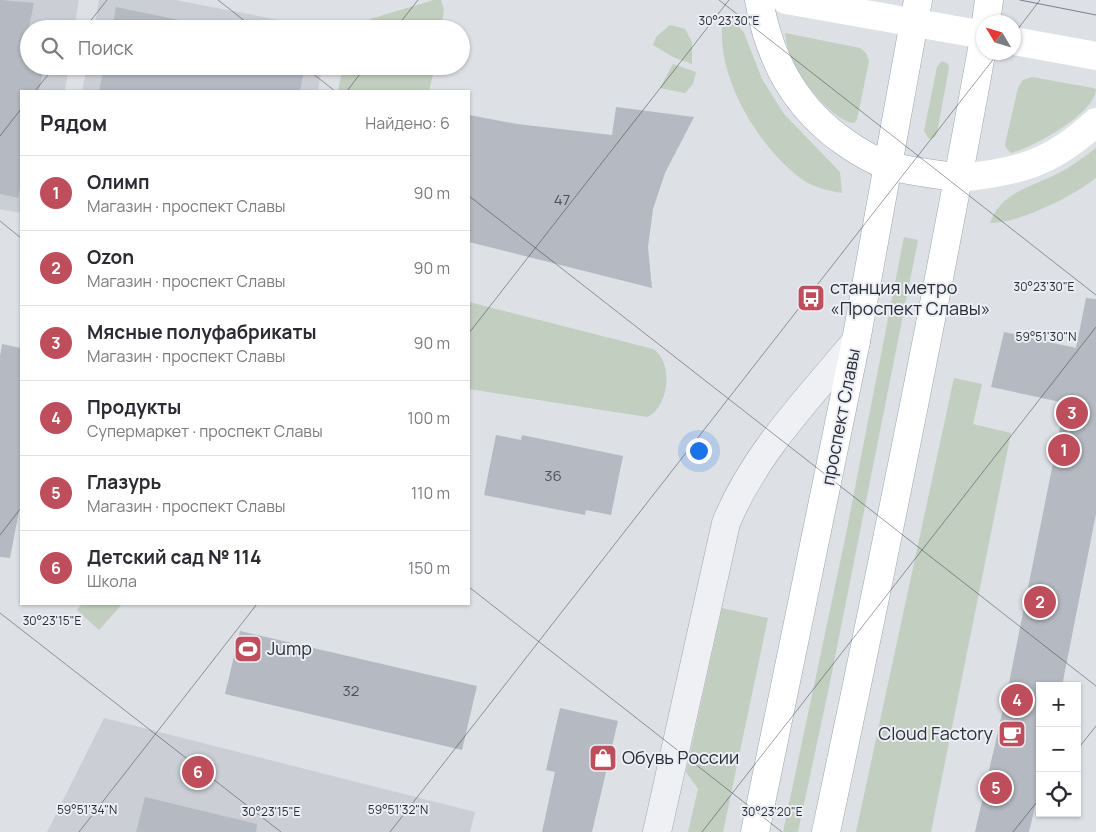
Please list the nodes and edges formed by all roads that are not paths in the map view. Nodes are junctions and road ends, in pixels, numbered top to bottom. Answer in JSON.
{"nodes":[{"id":1,"x":759,"y":0,"type":"edge"},
{"id":2,"x":786,"y":0,"type":"edge"},
{"id":3,"x":989,"y":0,"type":"edge"},
{"id":4,"x":916,"y":11,"type":"edge"},
{"id":5,"x":987,"y":15,"type":"edge"},
{"id":6,"x":976,"y":34,"type":"edge"},
{"id":7,"x":1021,"y":42,"type":"edge"},
{"id":8,"x":1096,"y":56,"type":"edge"},
{"id":9,"x":980,"y":60,"type":"edge"},
{"id":10,"x":1096,"y":122,"type":"edge"},
{"id":11,"x":889,"y":166,"type":"junction"},
{"id":12,"x":959,"y":178,"type":"junction"},
{"id":13,"x":856,"y":341,"type":"junction"},
{"id":14,"x":657,"y":832,"type":"edge"},
{"id":15,"x":755,"y":832,"type":"edge"},
{"id":16,"x":826,"y":832,"type":"edge"}],
"edges":[{"from":1,"to":11,"type":"main road"},
{"from":2,"to":4,"type":"main road"},
{"from":3,"to":5,"type":"main road"},
{"from":4,"to":6,"type":"main road"},
{"from":4,"to":11,"type":"main road","name":"проспект Славы"},
{"from":7,"to":8,"type":"main road"},
{"from":9,"to":12,"type":"main road"},
{"from":10,"to":12,"type":"main road"},
{"from":11,"to":12,"type":"main road"},
{"from":11,"to":13,"type":"main road","name":"проспект Славы"},
{"from":12,"to":16,"type":"main road"},
{"from":13,"to":14,"type":"street"},
{"from":13,"to":15,"type":"main road","name":"проспект Славы"}]}
